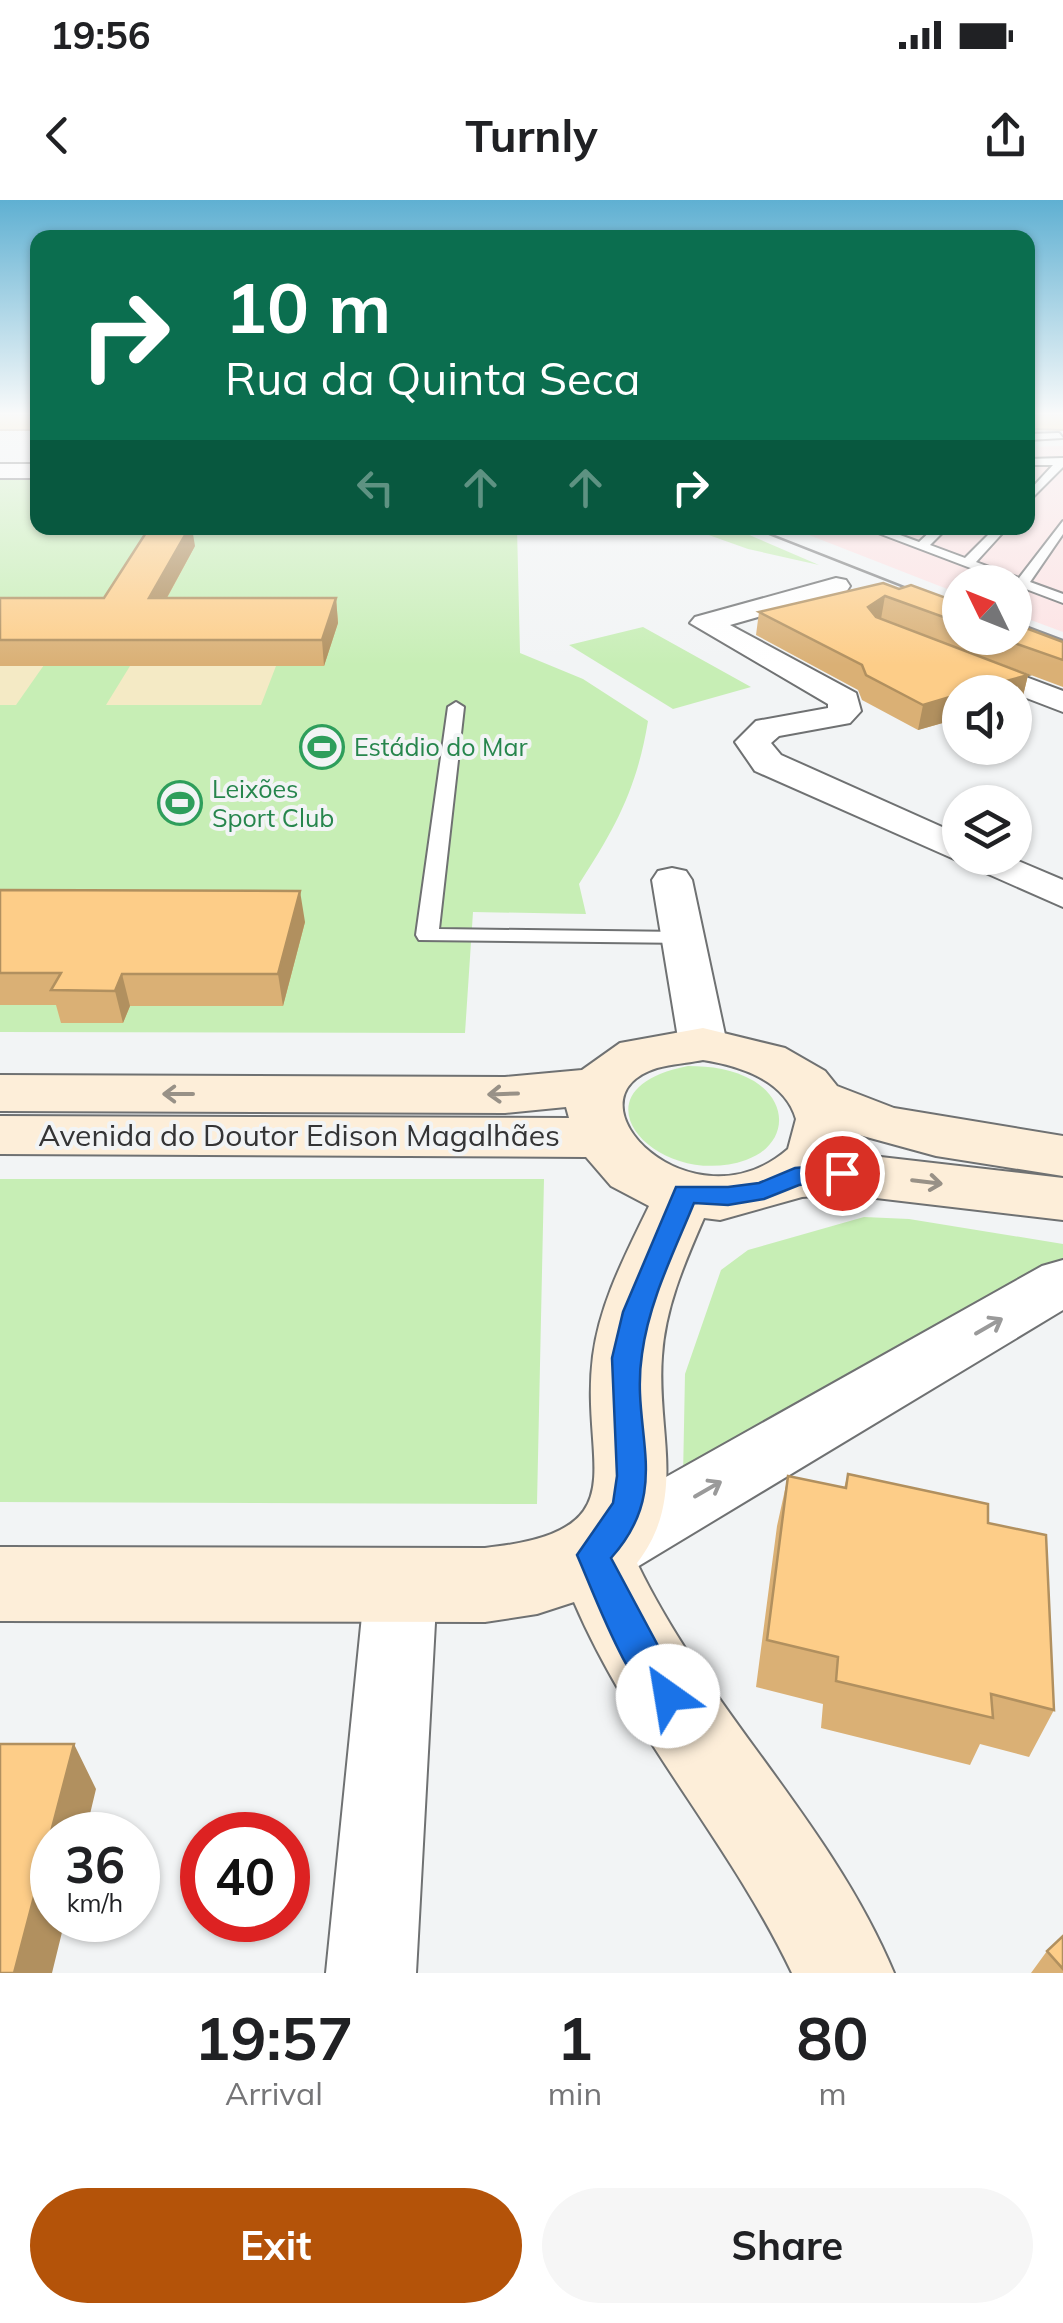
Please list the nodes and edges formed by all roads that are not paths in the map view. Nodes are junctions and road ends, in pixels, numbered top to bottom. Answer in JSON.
{"nodes":[{"id":1,"x":1063,"y":525,"type":"edge"},
{"id":2,"x":891,"y":535,"type":"edge"},
{"id":3,"x":934,"y":535,"type":"edge"},
{"id":4,"x":994,"y":535,"type":"edge"},
{"id":5,"x":922,"y":546,"type":"junction"},
{"id":6,"x":968,"y":563,"type":"junction"},
{"id":7,"x":973,"y":565,"type":"edge"},
{"id":8,"x":1032,"y":570,"type":"edge"},
{"id":9,"x":836,"y":586,"type":"dead end"},
{"id":10,"x":1032,"y":588,"type":"edge"},
{"id":11,"x":1063,"y":599,"type":"edge"},
{"id":12,"x":937,"y":652,"type":"edge"},
{"id":13,"x":1063,"y":702,"type":"edge"},
{"id":14,"x":456,"y":707,"type":"dead end"},
{"id":15,"x":942,"y":841,"type":"edge"},
{"id":16,"x":1018,"y":875,"type":"edge"},
{"id":17,"x":672,"y":880,"type":"dead end"},
{"id":18,"x":1063,"y":895,"type":"edge"},
{"id":19,"x":682,"y":938,"type":"junction"},
{"id":20,"x":703,"y":1044,"type":"junction"},
{"id":21,"x":0,"y":1093,"type":"edge"},
{"id":22,"x":814,"y":1097,"type":"junction"},
{"id":23,"x":600,"y":1112,"type":"junction"},
{"id":24,"x":0,"y":1135,"type":"edge"},
{"id":25,"x":1063,"y":1156,"type":"edge"},
{"id":26,"x":795,"y":1176,"type":"junction"},
{"id":27,"x":685,"y":1193,"type":"junction"},
{"id":28,"x":1063,"y":1199,"type":"edge"},
{"id":29,"x":1063,"y":1282,"type":"edge"},
{"id":30,"x":593,"y":1555,"type":"junction"},
{"id":31,"x":0,"y":1584,"type":"edge"},
{"id":32,"x":400,"y":1586,"type":"junction"},
{"id":33,"x":371,"y":1973,"type":"edge"},
{"id":34,"x":844,"y":1973,"type":"edge"}],
"edges":[{"from":1,"to":8,"type":"lane"},
{"from":2,"to":5,"type":"lane"},
{"from":3,"to":5,"type":"lane"},
{"from":4,"to":6,"type":"lane"},
{"from":5,"to":6,"type":"lane"},
{"from":6,"to":7,"type":"lane"},
{"from":9,"to":15,"type":"street"},
{"from":10,"to":11,"type":"lane"},
{"from":12,"to":13,"type":"street"},
{"from":14,"to":19,"type":"lane"},
{"from":16,"to":18,"type":"street"},
{"from":17,"to":19,"type":"street"},
{"from":19,"to":20,"type":"street"},
{"from":20,"to":22,"type":"street"},
{"from":20,"to":23,"type":"street"},
{"from":23,"to":21,"type":"street","name":"Avenida do Doutor Edison Magalhães","one_way":true},
{"from":22,"to":25,"type":"street"},
{"from":22,"to":26,"type":"street"},
{"from":23,"to":24,"type":"street","name":"Avenida do Doutor Edison Magalhães"},
{"from":23,"to":27,"type":"street","name":"Avenida do Doutor Edison Magalhães"},
{"from":26,"to":27,"type":"street","name":"Avenida do Doutor Edison Magalhães"},
{"from":26,"to":28,"type":"street","name":"Avenida do Doutor Edison Magalhães","one_way":true},
{"from":27,"to":30,"type":"street"},
{"from":30,"to":29,"type":"street","one_way":true},
{"from":30,"to":32,"type":"street"},
{"from":30,"to":34,"type":"street"},
{"from":31,"to":32,"type":"street"},
{"from":32,"to":33,"type":"street"}]}
